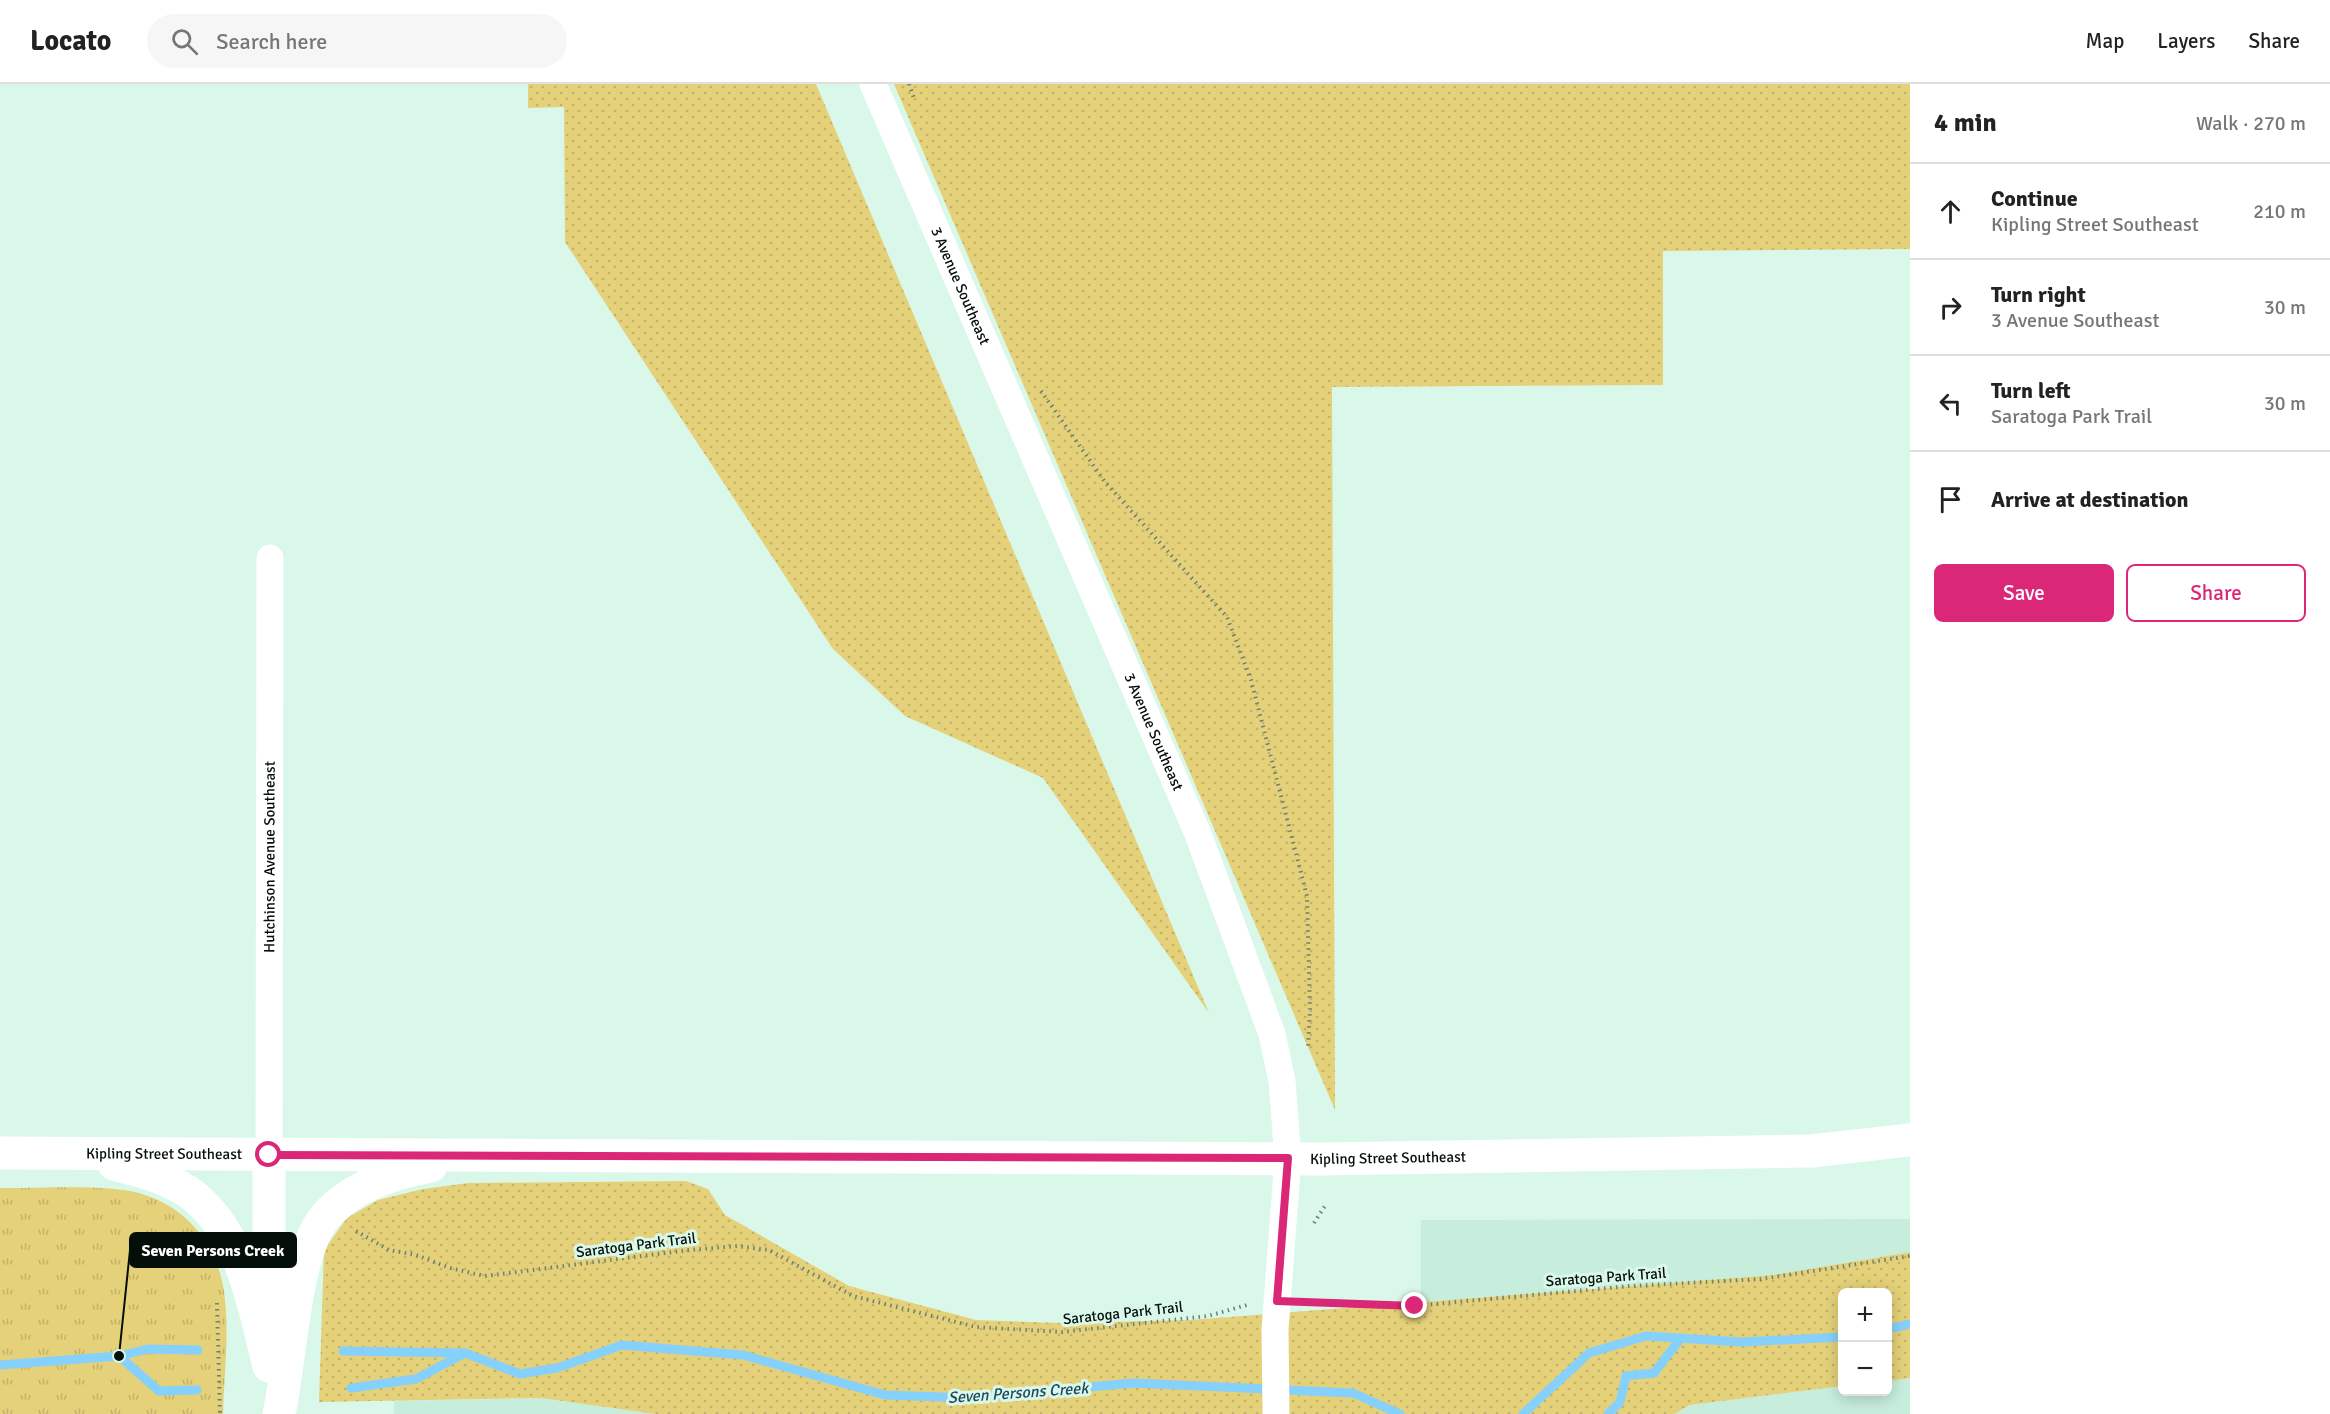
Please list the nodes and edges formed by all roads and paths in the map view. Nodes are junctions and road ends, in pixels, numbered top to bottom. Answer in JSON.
{"nodes":[{"id":1,"x":873,"y":84,"type":"edge"},
{"id":2,"x":909,"y":84,"type":"edge"},
{"id":3,"x":917,"y":104,"type":"dead end"},
{"id":4,"x":1038,"y":387,"type":"dead end"},
{"id":5,"x":270,"y":558,"type":"dead end"},
{"id":6,"x":1307,"y":1054,"type":"dead end"},
{"id":7,"x":1910,"y":1140,"type":"edge"},
{"id":8,"x":0,"y":1153,"type":"edge"},
{"id":9,"x":78,"y":1154,"type":"junction"},
{"id":10,"x":269,"y":1155,"type":"junction"},
{"id":11,"x":495,"y":1156,"type":"junction"},
{"id":12,"x":1288,"y":1158,"type":"junction"},
{"id":13,"x":328,"y":1214,"type":"junction"},
{"id":14,"x":1910,"y":1256,"type":"edge"},
{"id":15,"x":1277,"y":1301,"type":"junction"},
{"id":16,"x":269,"y":1366,"type":"junction"},
{"id":17,"x":269,"y":1414,"type":"edge"},
{"id":18,"x":279,"y":1414,"type":"edge"},
{"id":19,"x":1276,"y":1414,"type":"edge"}],
"edges":[{"from":1,"to":12,"type":"street","name":"3 Avenue Southeast"},
{"from":2,"to":3,"type":"path"},
{"from":4,"to":6,"type":"path"},
{"from":5,"to":10,"type":"street","name":"Hutchinson Avenue Southeast"},
{"from":7,"to":12,"type":"street","name":"Kipling Street Southeast"},
{"from":8,"to":9,"type":"street","name":"Kipling Street Southeast"},
{"from":9,"to":10,"type":"street","name":"Kipling Street Southeast"},
{"from":9,"to":16,"type":"street"},
{"from":10,"to":11,"type":"street","name":"Kipling Street Southeast"},
{"from":10,"to":16,"type":"street"},
{"from":11,"to":12,"type":"street","name":"Kipling Street Southeast"},
{"from":11,"to":13,"type":"street"},
{"from":12,"to":15,"type":"street","name":"3 Avenue Southeast"},
{"from":13,"to":15,"type":"path","name":"Saratoga Park Trail"},
{"from":13,"to":18,"type":"street"},
{"from":14,"to":15,"type":"path","name":"Saratoga Park Trail"},
{"from":15,"to":19,"type":"street","name":"3 Avenue Southeast"},
{"from":16,"to":17,"type":"street"}]}
